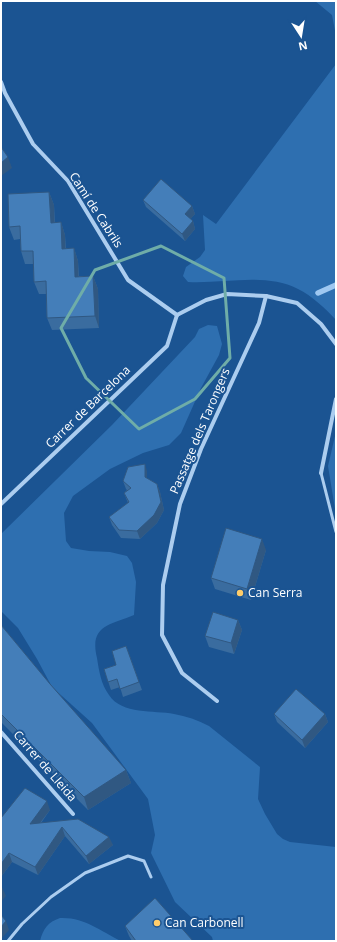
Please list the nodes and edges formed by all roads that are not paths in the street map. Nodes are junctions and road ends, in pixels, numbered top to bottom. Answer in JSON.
{"nodes":[{"id":1,"x":1,"y":82,"type":"edge"},
{"id":2,"x":266,"y":296,"type":"junction"},
{"id":3,"x":176,"y":315,"type":"junction"},
{"id":4,"x":336,"y":344,"type":"edge"},
{"id":5,"x":336,"y":399,"type":"edge"},
{"id":6,"x":321,"y":473,"type":"joint"},
{"id":7,"x":1,"y":504,"type":"edge"},
{"id":8,"x":336,"y":532,"type":"edge"},
{"id":9,"x":217,"y":701,"type":"dead end"},
{"id":10,"x":1,"y":732,"type":"edge"},
{"id":11,"x":73,"y":814,"type":"dead end"},
{"id":12,"x":151,"y":877,"type":"dead end"},
{"id":13,"x":8,"y":941,"type":"edge"}],
"edges":[{"from":1,"to":3,"type":"street","name":"Camí de Cabrils"},
{"from":2,"to":3,"type":"street"},
{"from":2,"to":4,"type":"street"},
{"from":2,"to":9,"type":"street","name":"Passatge dels Tarongers"},
{"from":3,"to":7,"type":"street","name":"Carrer de Barcelona"},
{"from":5,"to":6,"type":"street"},
{"from":6,"to":8,"type":"lane"},
{"from":10,"to":11,"type":"street","name":"Carrer de Lleida"},
{"from":12,"to":13,"type":"lane"}]}
